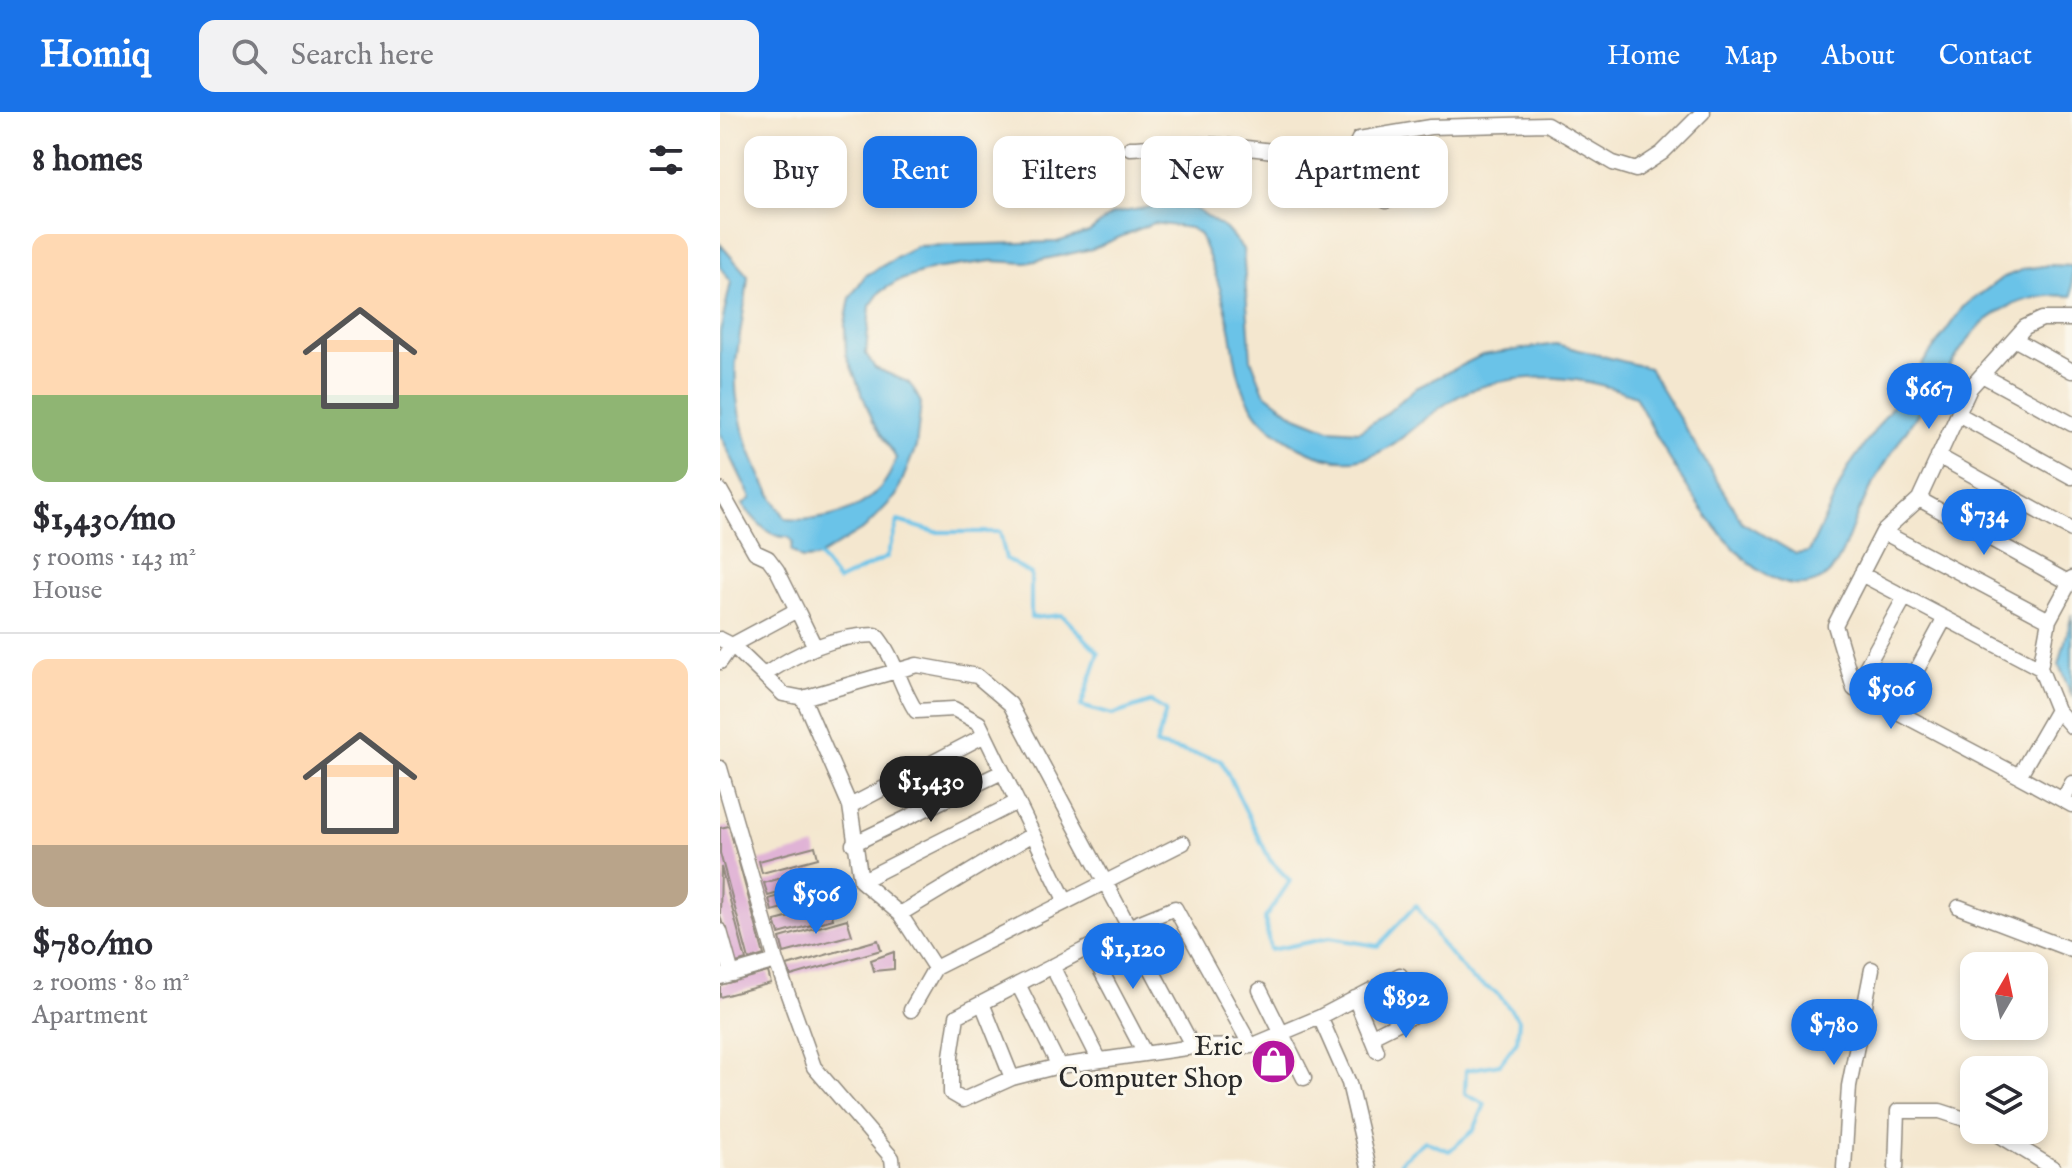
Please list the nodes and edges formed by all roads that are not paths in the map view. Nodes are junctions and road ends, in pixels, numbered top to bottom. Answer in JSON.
{"nodes":[{"id":1,"x":1703,"y":112,"type":"edge"},
{"id":2,"x":1551,"y":118,"type":"edge"},
{"id":3,"x":1495,"y":119,"type":"edge"},
{"id":4,"x":1370,"y":136,"type":"edge"},
{"id":5,"x":1130,"y":148,"type":"dead end"},
{"id":6,"x":1268,"y":151,"type":"edge"},
{"id":7,"x":2072,"y":319,"type":"edge"},
{"id":8,"x":2014,"y":339,"type":"junction"},
{"id":9,"x":2072,"y":371,"type":"edge"},
{"id":10,"x":1982,"y":375,"type":"junction"},
{"id":11,"x":1958,"y":414,"type":"junction"},
{"id":12,"x":2072,"y":424,"type":"edge"},
{"id":13,"x":1938,"y":456,"type":"junction"},
{"id":14,"x":2072,"y":477,"type":"edge"},
{"id":15,"x":720,"y":490,"type":"edge"},
{"id":16,"x":1919,"y":499,"type":"junction"},
{"id":17,"x":2072,"y":530,"type":"edge"},
{"id":18,"x":1883,"y":532,"type":"junction"},
{"id":19,"x":1861,"y":574,"type":"junction"},
{"id":20,"x":2070,"y":580,"type":"edge"},
{"id":21,"x":1905,"y":597,"type":"junction"},
{"id":22,"x":797,"y":610,"type":"junction"},
{"id":23,"x":1945,"y":618,"type":"junction"},
{"id":24,"x":2049,"y":620,"type":"junction"},
{"id":25,"x":726,"y":642,"type":"edge"},
{"id":26,"x":815,"y":647,"type":"junction"},
{"id":27,"x":720,"y":662,"type":"edge"},
{"id":28,"x":2040,"y":668,"type":"junction"},
{"id":29,"x":896,"y":673,"type":"junction"},
{"id":30,"x":764,"y":675,"type":"junction"},
{"id":31,"x":1854,"y":689,"type":"junction"},
{"id":32,"x":803,"y":698,"type":"junction"},
{"id":33,"x":2057,"y":710,"type":"junction"},
{"id":34,"x":1894,"y":712,"type":"junction"},
{"id":35,"x":2072,"y":727,"type":"edge"},
{"id":36,"x":985,"y":735,"type":"junction"},
{"id":37,"x":720,"y":768,"type":"edge"},
{"id":38,"x":1002,"y":772,"type":"junction"},
{"id":39,"x":2019,"y":776,"type":"junction"},
{"id":40,"x":2072,"y":783,"type":"edge"},
{"id":41,"x":1017,"y":802,"type":"junction"},
{"id":42,"x":2068,"y":803,"type":"edge"},
{"id":43,"x":850,"y":806,"type":"junction"},
{"id":44,"x":727,"y":821,"type":"edge"},
{"id":45,"x":1033,"y":834,"type":"junction"},
{"id":46,"x":1183,"y":843,"type":"dead end"},
{"id":47,"x":853,"y":844,"type":"junction"},
{"id":48,"x":861,"y":881,"type":"junction"},
{"id":49,"x":1105,"y":883,"type":"junction"},
{"id":50,"x":1066,"y":902,"type":"junction"},
{"id":51,"x":1959,"y":907,"type":"dead end"},
{"id":52,"x":900,"y":914,"type":"junction"},
{"id":53,"x":1128,"y":927,"type":"junction"},
{"id":54,"x":720,"y":931,"type":"edge"},
{"id":55,"x":1089,"y":948,"type":"junction"},
{"id":56,"x":2072,"y":950,"type":"edge"},
{"id":57,"x":776,"y":961,"type":"junction"},
{"id":58,"x":1052,"y":966,"type":"junction"},
{"id":59,"x":935,"y":968,"type":"junction"},
{"id":60,"x":1872,"y":969,"type":"dead end"},
{"id":61,"x":726,"y":975,"type":"edge"},
{"id":62,"x":1400,"y":975,"type":"dead end"},
{"id":63,"x":1018,"y":984,"type":"junction"},
{"id":64,"x":1260,"y":990,"type":"dead end"},
{"id":65,"x":1355,"y":998,"type":"junction"},
{"id":66,"x":982,"y":1003,"type":"junction"},
{"id":67,"x":911,"y":1010,"type":"dead end"},
{"id":68,"x":1424,"y":1010,"type":"dead end"},
{"id":69,"x":1320,"y":1017,"type":"junction"},
{"id":70,"x":1280,"y":1034,"type":"junction"},
{"id":71,"x":1372,"y":1036,"type":"junction"},
{"id":72,"x":1251,"y":1046,"type":"junction"},
{"id":73,"x":1193,"y":1047,"type":"junction"},
{"id":74,"x":1377,"y":1051,"type":"dead end"},
{"id":75,"x":1144,"y":1052,"type":"junction"},
{"id":76,"x":1099,"y":1059,"type":"junction"},
{"id":77,"x":1059,"y":1066,"type":"junction"},
{"id":78,"x":1012,"y":1078,"type":"junction"},
{"id":79,"x":1304,"y":1078,"type":"dead end"},
{"id":80,"x":1960,"y":1117,"type":"edge"},
{"id":81,"x":2014,"y":1144,"type":"edge"},
{"id":82,"x":893,"y":1168,"type":"edge"},
{"id":83,"x":1369,"y":1168,"type":"edge"},
{"id":84,"x":1844,"y":1168,"type":"edge"},
{"id":85,"x":1896,"y":1168,"type":"edge"},
{"id":86,"x":2053,"y":1168,"type":"edge"}],
"edges":[{"from":1,"to":2,"type":"street"},
{"from":2,"to":3,"type":"street"},
{"from":3,"to":4,"type":"street"},
{"from":5,"to":6,"type":"street"},
{"from":7,"to":8,"type":"street"},
{"from":8,"to":9,"type":"street"},
{"from":8,"to":10,"type":"street"},
{"from":10,"to":11,"type":"street"},
{"from":10,"to":12,"type":"street"},
{"from":11,"to":13,"type":"street"},
{"from":11,"to":14,"type":"street"},
{"from":13,"to":16,"type":"street"},
{"from":13,"to":17,"type":"street"},
{"from":15,"to":22,"type":"street"},
{"from":16,"to":18,"type":"street"},
{"from":16,"to":20,"type":"street"},
{"from":18,"to":19,"type":"street"},
{"from":18,"to":24,"type":"street"},
{"from":19,"to":21,"type":"street"},
{"from":19,"to":31,"type":"street"},
{"from":20,"to":24,"type":"street"},
{"from":21,"to":23,"type":"street"},
{"from":21,"to":31,"type":"street"},
{"from":22,"to":25,"type":"street"},
{"from":22,"to":26,"type":"street"},
{"from":23,"to":28,"type":"street"},
{"from":23,"to":34,"type":"street"},
{"from":24,"to":28,"type":"street"},
{"from":25,"to":27,"type":"street"},
{"from":25,"to":30,"type":"street"},
{"from":26,"to":29,"type":"street"},
{"from":26,"to":30,"type":"street"},
{"from":28,"to":33,"type":"street"},
{"from":29,"to":32,"type":"street"},
{"from":29,"to":36,"type":"street"},
{"from":29,"to":49,"type":"street"},
{"from":30,"to":32,"type":"street"},
{"from":31,"to":34,"type":"street"},
{"from":32,"to":43,"type":"street"},
{"from":33,"to":35,"type":"street"},
{"from":33,"to":39,"type":"street"},
{"from":34,"to":39,"type":"street"},
{"from":36,"to":38,"type":"street"},
{"from":36,"to":43,"type":"street"},
{"from":37,"to":44,"type":"street"},
{"from":38,"to":41,"type":"street"},
{"from":38,"to":47,"type":"street"},
{"from":39,"to":42,"type":"street"},
{"from":40,"to":42,"type":"street"},
{"from":41,"to":45,"type":"street"},
{"from":41,"to":48,"type":"street"},
{"from":43,"to":47,"type":"street"},
{"from":44,"to":57,"type":"street"},
{"from":45,"to":50,"type":"street"},
{"from":45,"to":52,"type":"street"},
{"from":46,"to":49,"type":"street"},
{"from":47,"to":48,"type":"street"},
{"from":48,"to":52,"type":"street"},
{"from":49,"to":50,"type":"street"},
{"from":49,"to":53,"type":"street"},
{"from":50,"to":59,"type":"street"},
{"from":51,"to":56,"type":"street"},
{"from":52,"to":59,"type":"street"},
{"from":53,"to":55,"type":"street"},
{"from":53,"to":72,"type":"street"},
{"from":53,"to":73,"type":"street"},
{"from":54,"to":61,"type":"street"},
{"from":55,"to":58,"type":"street"},
{"from":55,"to":75,"type":"street"},
{"from":57,"to":61,"type":"street"},
{"from":57,"to":82,"type":"street"},
{"from":58,"to":63,"type":"street"},
{"from":58,"to":76,"type":"street"},
{"from":59,"to":67,"type":"street"},
{"from":60,"to":84,"type":"street"},
{"from":62,"to":65,"type":"street"},
{"from":63,"to":66,"type":"street"},
{"from":63,"to":77,"type":"street"},
{"from":64,"to":70,"type":"street"},
{"from":65,"to":69,"type":"street"},
{"from":65,"to":71,"type":"street"},
{"from":66,"to":78,"type":"street"},
{"from":66,"to":78,"type":"street"},
{"from":68,"to":71,"type":"street"},
{"from":69,"to":70,"type":"street"},
{"from":69,"to":83,"type":"street"},
{"from":70,"to":72,"type":"street"},
{"from":70,"to":79,"type":"street"},
{"from":71,"to":74,"type":"street"},
{"from":72,"to":73,"type":"street"},
{"from":73,"to":75,"type":"street"},
{"from":75,"to":76,"type":"street"},
{"from":76,"to":77,"type":"street"},
{"from":77,"to":78,"type":"street"},
{"from":80,"to":85,"type":"street"},
{"from":81,"to":86,"type":"street"}]}
